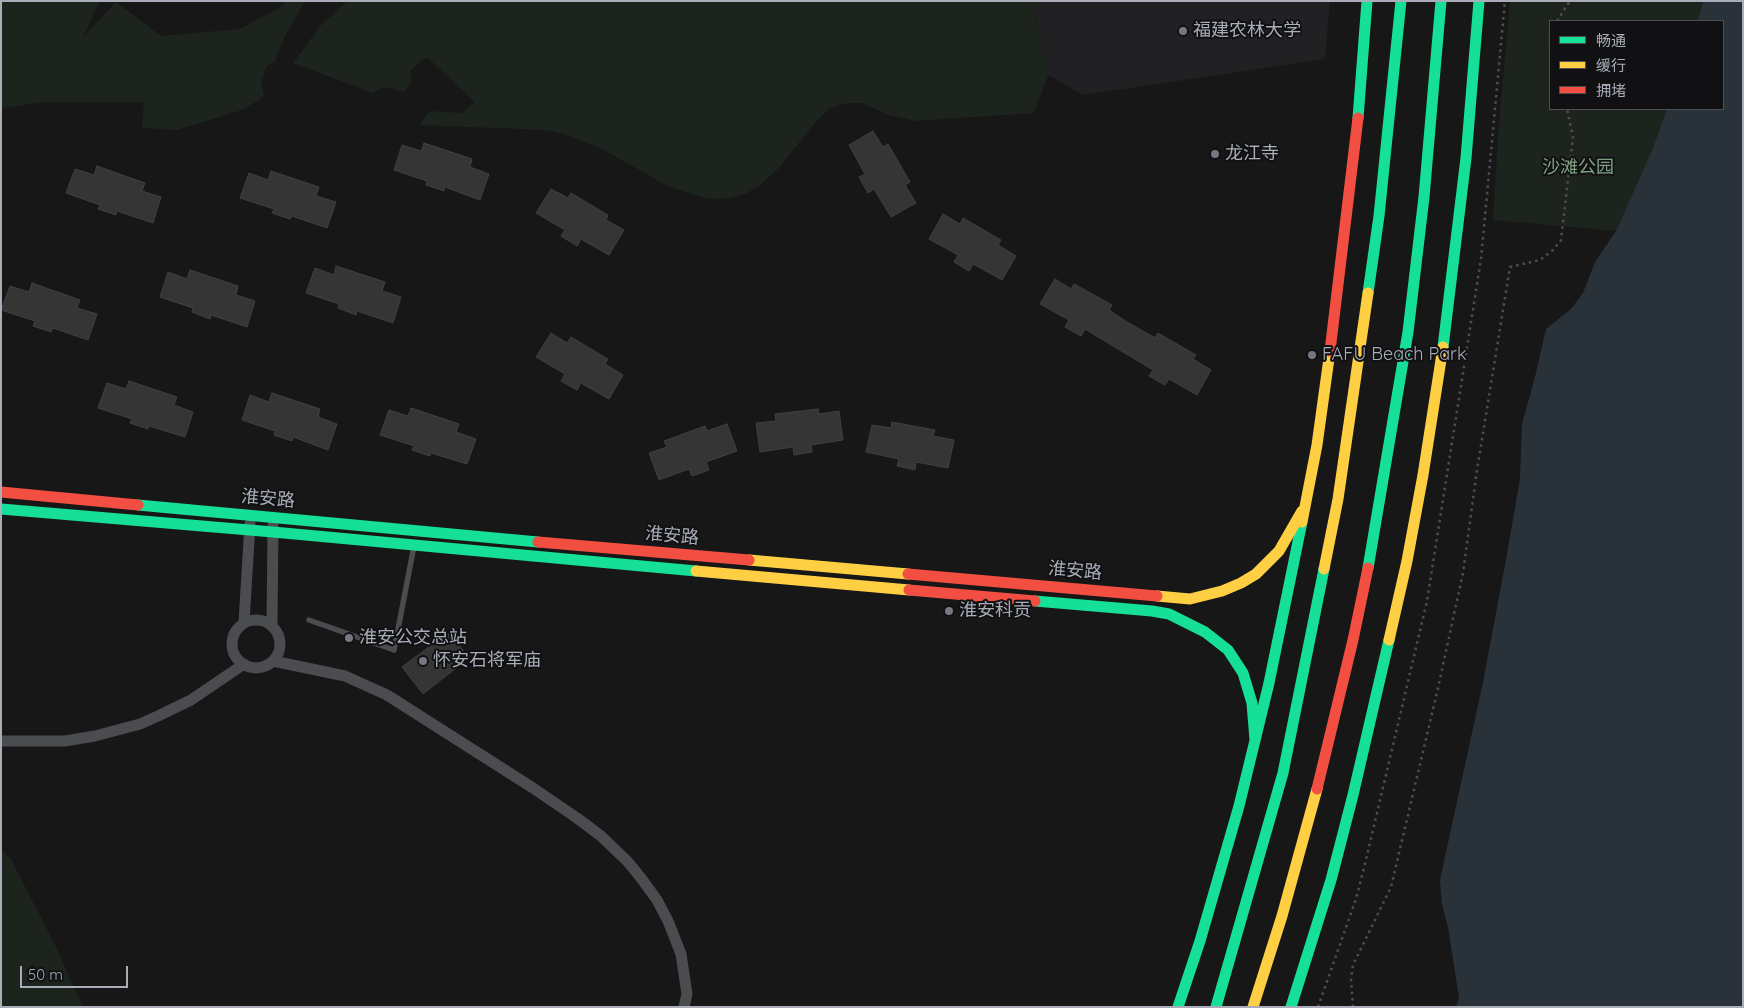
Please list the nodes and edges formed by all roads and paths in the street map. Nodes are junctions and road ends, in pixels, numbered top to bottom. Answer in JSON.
{"nodes":[{"id":1,"x":1367,"y":1,"type":"edge"},
{"id":2,"x":1401,"y":1,"type":"edge"},
{"id":3,"x":1441,"y":1,"type":"edge"},
{"id":4,"x":1479,"y":1,"type":"edge"},
{"id":5,"x":1570,"y":1,"type":"edge"},
{"id":6,"x":1558,"y":20,"type":"edge"},
{"id":7,"x":1567,"y":110,"type":"edge"},
{"id":8,"x":1,"y":492,"type":"edge"},
{"id":9,"x":1,"y":509,"type":"edge"},
{"id":10,"x":1302,"y":511,"type":"junction"},
{"id":11,"x":250,"y":515,"type":"junction"},
{"id":12,"x":273,"y":517,"type":"junction"},
{"id":13,"x":249,"y":531,"type":"junction"},
{"id":14,"x":273,"y":532,"type":"junction"},
{"id":15,"x":414,"y":546,"type":"junction"},
{"id":16,"x":309,"y":620,"type":"dead end"},
{"id":17,"x":244,"y":622,"type":"junction"},
{"id":18,"x":272,"y":626,"type":"junction"},
{"id":19,"x":273,"y":661,"type":"junction"},
{"id":20,"x":244,"y":664,"type":"junction"},
{"id":21,"x":1254,"y":740,"type":"junction"},
{"id":22,"x":1,"y":741,"type":"edge"},
{"id":23,"x":684,"y":1007,"type":"edge"},
{"id":24,"x":1178,"y":1007,"type":"edge"},
{"id":25,"x":1216,"y":1007,"type":"edge"},
{"id":26,"x":1253,"y":1007,"type":"edge"},
{"id":27,"x":1291,"y":1007,"type":"edge"},
{"id":28,"x":1353,"y":1007,"type":"edge"}],
"edges":[{"from":1,"to":10,"type":"main road"},
{"from":2,"to":25,"type":"main road"},
{"from":3,"to":26,"type":"main road"},
{"from":4,"to":27,"type":"main road"},
{"from":5,"to":6,"type":"path"},
{"from":7,"to":28,"type":"path"},
{"from":8,"to":11,"type":"main road","name":"淮安路"},
{"from":9,"to":13,"type":"main road","name":"淮安路"},
{"from":10,"to":12,"type":"main road","name":"淮安路"},
{"from":10,"to":21,"type":"main road"},
{"from":11,"to":12,"type":"main road","name":"淮安路"},
{"from":11,"to":13,"type":"street"},
{"from":12,"to":14,"type":"street"},
{"from":13,"to":14,"type":"main road","name":"淮安路"},
{"from":13,"to":17,"type":"street"},
{"from":14,"to":15,"type":"main road","name":"淮安路"},
{"from":14,"to":18,"type":"street"},
{"from":15,"to":16,"type":"lane"},
{"from":15,"to":21,"type":"main road","name":"淮安路"},
{"from":17,"to":18,"type":"street"},
{"from":17,"to":20,"type":"street"},
{"from":18,"to":19,"type":"street"},
{"from":19,"to":20,"type":"street"},
{"from":19,"to":23,"type":"street"},
{"from":20,"to":22,"type":"street"},
{"from":21,"to":24,"type":"main road"}]}
